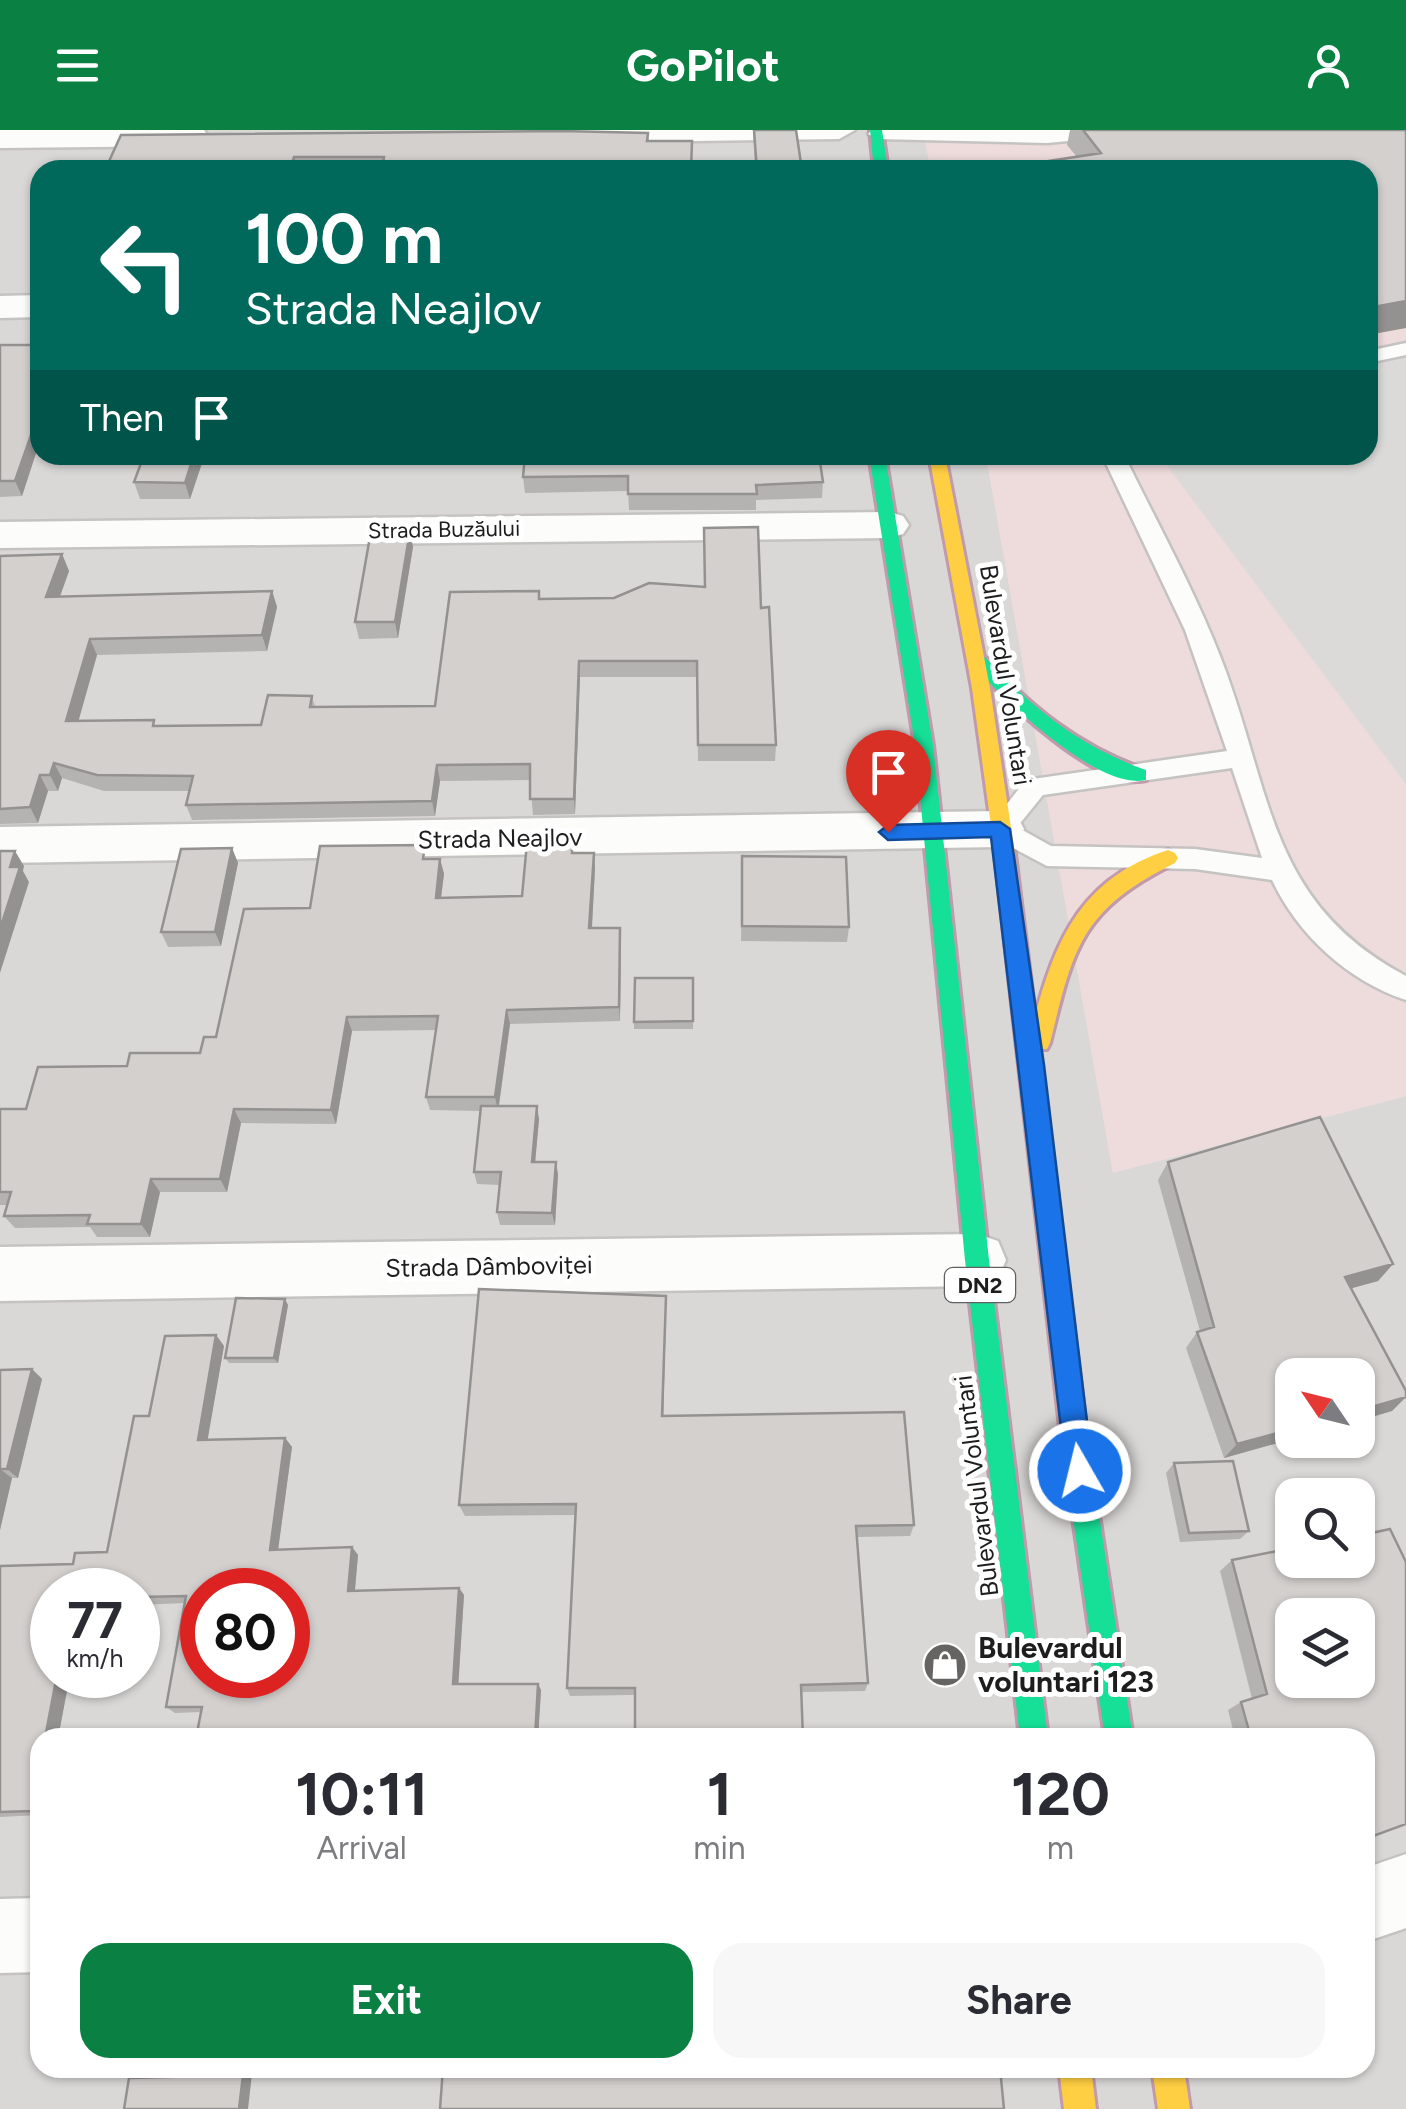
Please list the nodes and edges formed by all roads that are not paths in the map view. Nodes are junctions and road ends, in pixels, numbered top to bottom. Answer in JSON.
{"nodes":[{"id":1,"x":1130,"y":130,"type":"edge"},
{"id":2,"x":876,"y":132,"type":"edge"},
{"id":3,"x":532,"y":133,"type":"edge"},
{"id":4,"x":217,"y":136,"type":"edge"},
{"id":5,"x":839,"y":137,"type":"edge"},
{"id":6,"x":0,"y":138,"type":"edge"},
{"id":7,"x":880,"y":160,"type":"edge"},
{"id":8,"x":30,"y":306,"type":"edge"},
{"id":9,"x":0,"y":307,"type":"edge"},
{"id":10,"x":1406,"y":350,"type":"edge"},
{"id":11,"x":1378,"y":355,"type":"edge"},
{"id":12,"x":879,"y":465,"type":"edge"},
{"id":13,"x":939,"y":465,"type":"edge"},
{"id":14,"x":1118,"y":465,"type":"edge"},
{"id":15,"x":889,"y":525,"type":"junction"},
{"id":16,"x":0,"y":535,"type":"edge"},
{"id":17,"x":980,"y":662,"type":"junction"},
{"id":18,"x":1238,"y":758,"type":"junction"},
{"id":19,"x":1139,"y":775,"type":"junction"},
{"id":20,"x":1000,"y":829,"type":"junction"},
{"id":21,"x":934,"y":832,"type":"junction"},
{"id":22,"x":0,"y":845,"type":"edge"},
{"id":23,"x":1168,"y":858,"type":"junction"},
{"id":24,"x":1279,"y":871,"type":"junction"},
{"id":25,"x":1406,"y":988,"type":"edge"},
{"id":26,"x":1033,"y":1065,"type":"junction"},
{"id":27,"x":977,"y":1260,"type":"junction"},
{"id":28,"x":0,"y":1274,"type":"edge"},
{"id":29,"x":1033,"y":1728,"type":"edge"},
{"id":30,"x":1118,"y":1728,"type":"edge"},
{"id":31,"x":1406,"y":1890,"type":"edge"},
{"id":32,"x":1375,"y":1901,"type":"edge"},
{"id":33,"x":30,"y":1935,"type":"edge"},
{"id":34,"x":0,"y":1936,"type":"edge"},
{"id":35,"x":1075,"y":2078,"type":"edge"},
{"id":36,"x":1169,"y":2078,"type":"edge"},
{"id":37,"x":1080,"y":2109,"type":"edge"},
{"id":38,"x":1174,"y":2109,"type":"edge"}],
"edges":[{"from":1,"to":2,"type":"lane"},
{"from":2,"to":7,"type":"highway"},
{"from":3,"to":5,"type":"street"},
{"from":4,"to":6,"type":"street"},
{"from":8,"to":9,"type":"street"},
{"from":10,"to":11,"type":"lane"},
{"from":12,"to":15,"type":"highway","name":"Bulevardul Voluntari","number":"DN2"},
{"from":13,"to":17,"type":"highway","name":"Bulevardul Voluntari"},
{"from":14,"to":18,"type":"lane"},
{"from":15,"to":16,"type":"street","name":"Strada Buzăului"},
{"from":15,"to":21,"type":"highway","name":"Bulevardul Voluntari","number":"DN2"},
{"from":17,"to":19,"type":"highway"},
{"from":17,"to":20,"type":"highway","name":"Bulevardul Voluntari"},
{"from":18,"to":19,"type":"lane"},
{"from":18,"to":24,"type":"lane"},
{"from":19,"to":20,"type":"lane"},
{"from":20,"to":21,"type":"street","name":"Strada Neajlov"},
{"from":20,"to":23,"type":"lane"},
{"from":20,"to":26,"type":"highway","name":"Bulevardul Voluntari"},
{"from":21,"to":22,"type":"street","name":"Strada Neajlov"},
{"from":21,"to":27,"type":"highway","name":"Bulevardul Voluntari","number":"DN2"},
{"from":23,"to":24,"type":"lane"},
{"from":23,"to":26,"type":"highway"},
{"from":24,"to":25,"type":"lane"},
{"from":26,"to":30,"type":"highway","name":"Bulevardul Voluntari"},
{"from":27,"to":28,"type":"street","name":"Strada Dâmboviței"},
{"from":27,"to":29,"type":"highway","name":"Bulevardul Voluntari","number":"DN2"},
{"from":31,"to":32,"type":"street"},
{"from":33,"to":34,"type":"street"},
{"from":35,"to":37,"type":"highway"},
{"from":36,"to":38,"type":"highway"}]}
